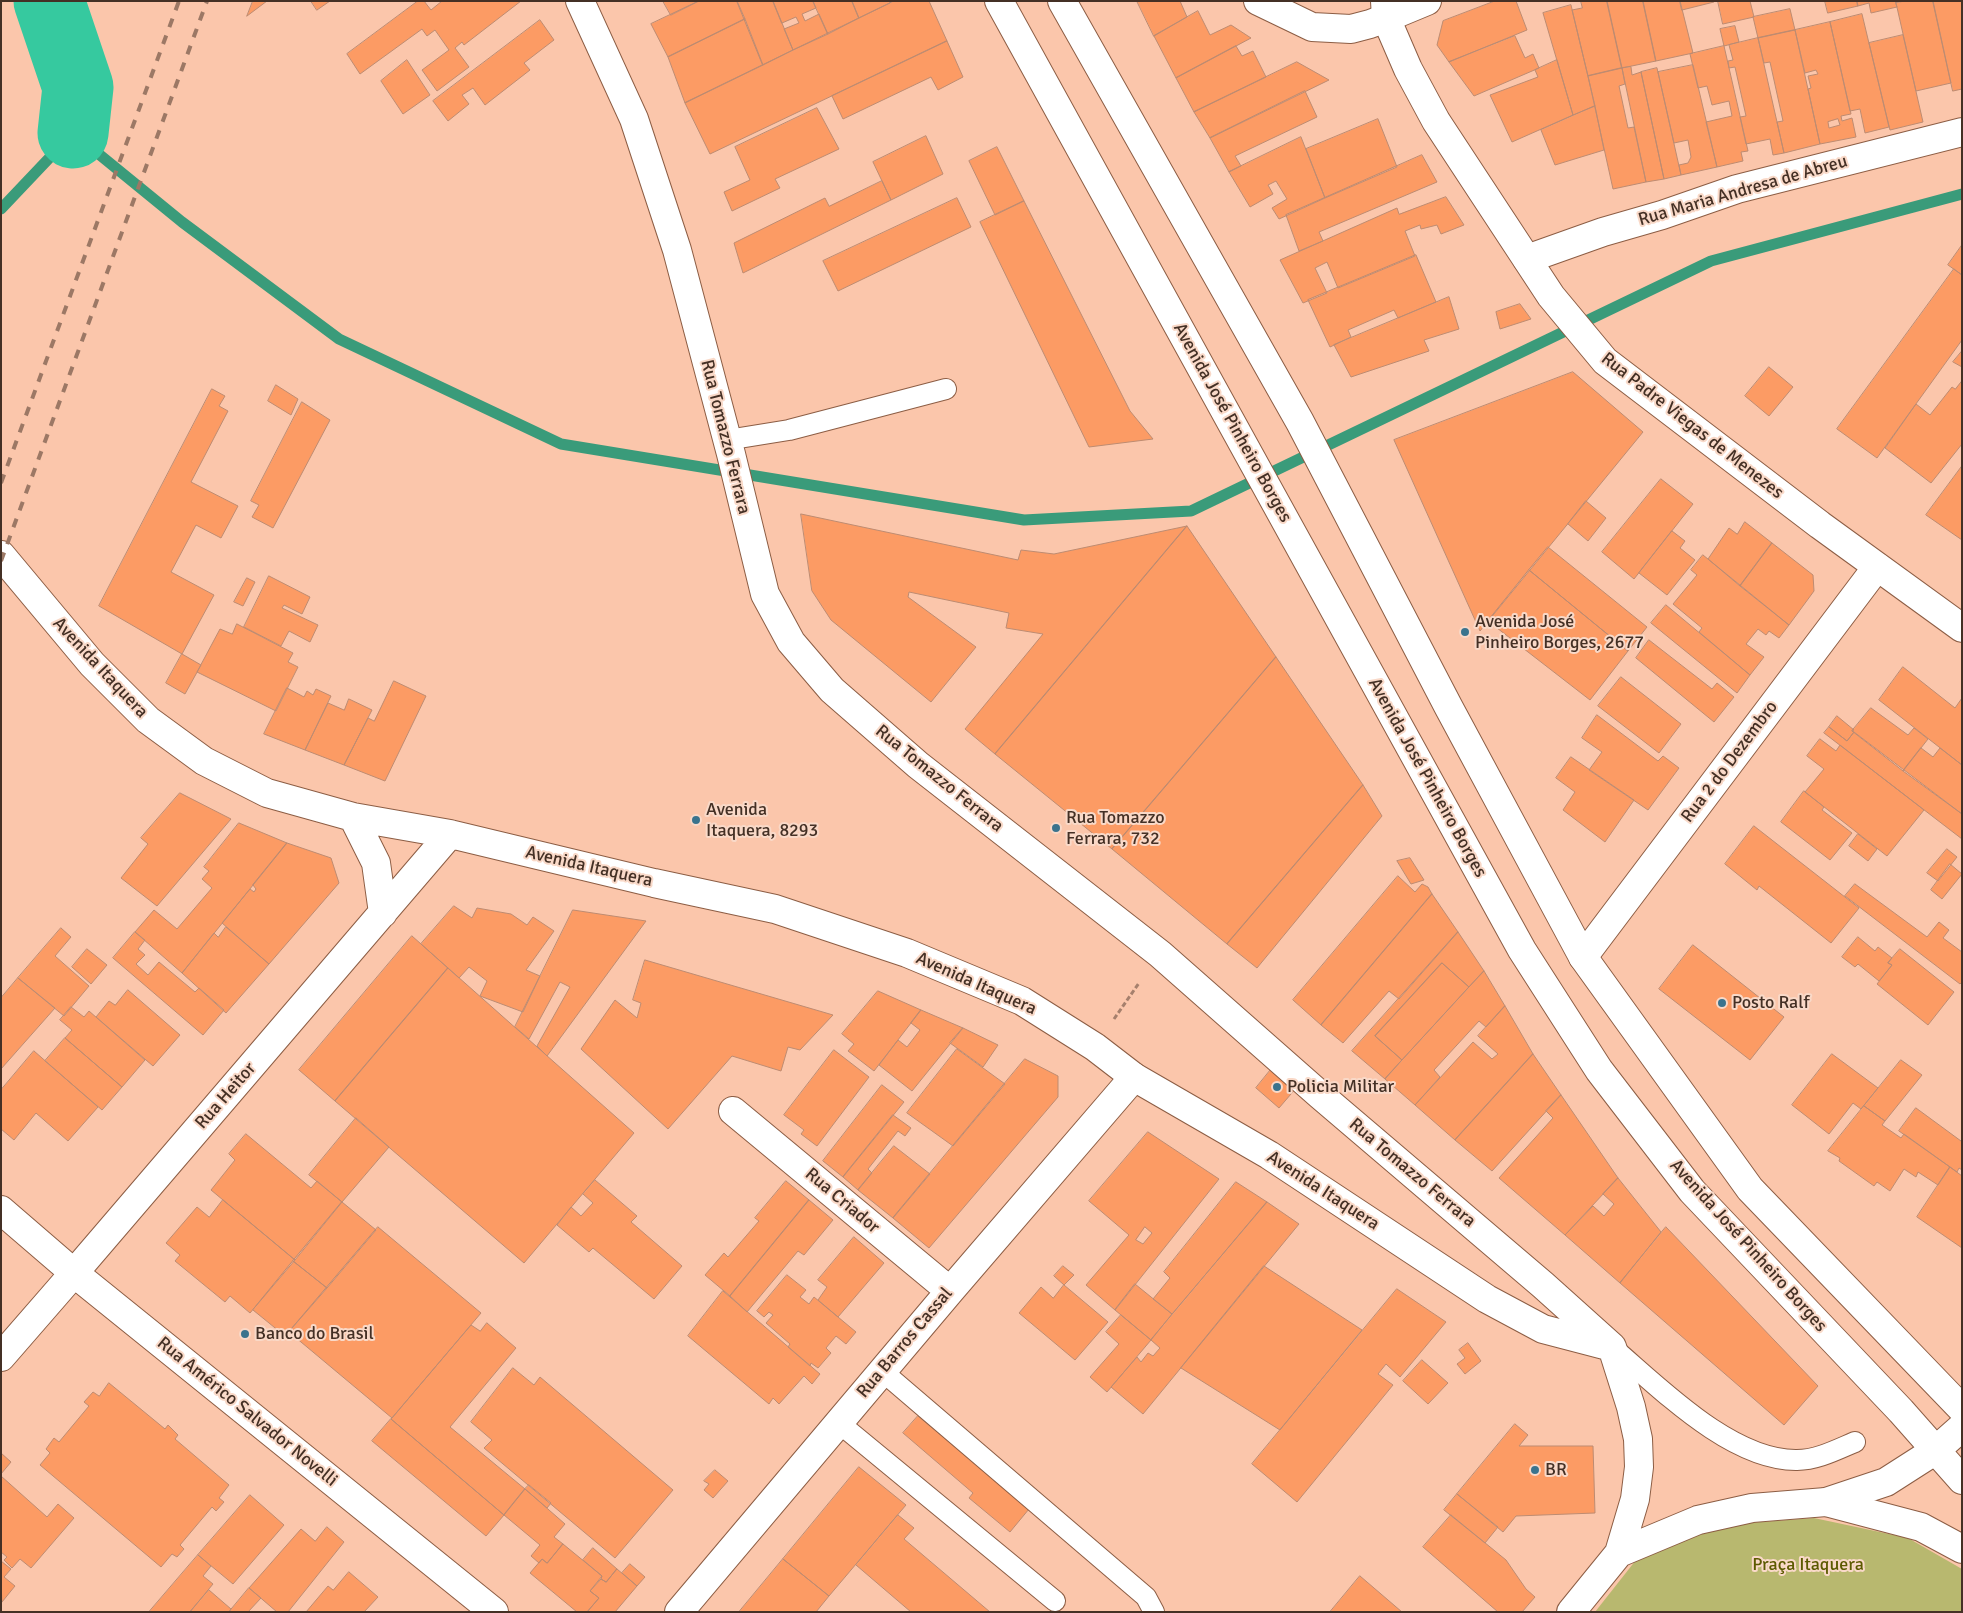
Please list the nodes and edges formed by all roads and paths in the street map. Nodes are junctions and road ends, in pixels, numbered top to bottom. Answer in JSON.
{"nodes":[{"id":1,"x":580,"y":1,"type":"edge"},
{"id":2,"x":999,"y":1,"type":"edge"},
{"id":3,"x":1062,"y":1,"type":"edge"},
{"id":4,"x":1258,"y":1,"type":"edge"},
{"id":5,"x":1427,"y":1,"type":"edge"},
{"id":6,"x":1386,"y":9,"type":"edge"},
{"id":7,"x":1962,"y":132,"type":"edge"},
{"id":8,"x":1528,"y":259,"type":"junction"},
{"id":9,"x":946,"y":390,"type":"dead end"},
{"id":10,"x":728,"y":447,"type":"junction"},
{"id":11,"x":1,"y":555,"type":"edge"},
{"id":12,"x":1877,"y":567,"type":"junction"},
{"id":13,"x":1962,"y":628,"type":"edge"},
{"id":14,"x":353,"y":816,"type":"junction"},
{"id":15,"x":450,"y":834,"type":"junction"},
{"id":16,"x":383,"y":913,"type":"junction"},
{"id":17,"x":1160,"y":954,"type":"junction"},
{"id":18,"x":1583,"y":957,"type":"junction"},
{"id":19,"x":1095,"y":1047,"type":"junction"},
{"id":20,"x":1134,"y":1077,"type":"junction"},
{"id":21,"x":733,"y":1110,"type":"dead end"},
{"id":22,"x":1,"y":1210,"type":"edge"},
{"id":23,"x":74,"y":1272,"type":"junction"},
{"id":24,"x":950,"y":1291,"type":"junction"},
{"id":25,"x":1612,"y":1347,"type":"junction"},
{"id":26,"x":1,"y":1357,"type":"edge"},
{"id":27,"x":882,"y":1371,"type":"junction"},
{"id":28,"x":1962,"y":1408,"type":"edge"},
{"id":29,"x":839,"y":1423,"type":"junction"},
{"id":30,"x":1962,"y":1427,"type":"edge"},
{"id":31,"x":1855,"y":1442,"type":"dead end"},
{"id":32,"x":1936,"y":1450,"type":"junction"},
{"id":33,"x":1962,"y":1480,"type":"edge"},
{"id":34,"x":1826,"y":1502,"type":"junction"},
{"id":35,"x":1962,"y":1549,"type":"edge"},
{"id":36,"x":1618,"y":1553,"type":"junction"},
{"id":37,"x":1056,"y":1601,"type":"dead end"},
{"id":38,"x":494,"y":1612,"type":"edge"},
{"id":39,"x":679,"y":1612,"type":"edge"},
{"id":40,"x":1154,"y":1612,"type":"edge"},
{"id":41,"x":1571,"y":1612,"type":"edge"}],
"edges":[{"from":1,"to":10,"type":"main road","name":"Rua Tomazzo Ferrara"},
{"from":2,"to":32,"type":"main road","name":"Avenida José Pinheiro Borges"},
{"from":3,"to":18,"type":"main road"},
{"from":4,"to":6,"type":"main road"},
{"from":5,"to":6,"type":"main road"},
{"from":6,"to":8,"type":"main road","name":"Rua Padre Viegas de Menezes"},
{"from":7,"to":8,"type":"main road","name":"Rua Maria Andresa de Abreu"},
{"from":8,"to":12,"type":"main road","name":"Rua Padre Viegas de Menezes"},
{"from":9,"to":10,"type":"lane"},
{"from":10,"to":17,"type":"main road","name":"Rua Tomazzo Ferrara"},
{"from":11,"to":14,"type":"main road","name":"Avenida Itaquera"},
{"from":12,"to":13,"type":"main road","name":"Rua Padre Viegas de Menezes"},
{"from":12,"to":18,"type":"main road","name":"Rua 2 do Dezembro"},
{"from":14,"to":15,"type":"main road","name":"Avenida Itaquera"},
{"from":14,"to":16,"type":"main road"},
{"from":15,"to":16,"type":"main road","name":"Rua Heitor"},
{"from":15,"to":19,"type":"main road","name":"Avenida Itaquera"},
{"from":16,"to":23,"type":"main road","name":"Rua Heitor"},
{"from":17,"to":19,"type":"path"},
{"from":17,"to":25,"type":"main road","name":"Rua Tomazzo Ferrara"},
{"from":18,"to":28,"type":"main road"},
{"from":19,"to":20,"type":"main road","name":"Avenida Itaquera"},
{"from":20,"to":24,"type":"main road","name":"Rua Barros Cassal"},
{"from":20,"to":25,"type":"main road","name":"Avenida Itaquera"},
{"from":21,"to":24,"type":"main road","name":"Rua Criador"},
{"from":22,"to":23,"type":"main road","name":"Rua Américo Salvador Novelli"},
{"from":23,"to":26,"type":"main road","name":"Rua Heitor"},
{"from":23,"to":38,"type":"main road","name":"Rua Américo Salvador Novelli"},
{"from":24,"to":27,"type":"main road","name":"Rua Barros Cassal"},
{"from":25,"to":31,"type":"lane"},
{"from":25,"to":36,"type":"main road"},
{"from":27,"to":29,"type":"main road","name":"Rua Barros Cassal"},
{"from":27,"to":40,"type":"lane"},
{"from":29,"to":37,"type":"lane"},
{"from":29,"to":39,"type":"main road","name":"Rua Barros Cassal"},
{"from":30,"to":32,"type":"main road"},
{"from":32,"to":33,"type":"main road","name":"Avenida José Pinheiro Borges"},
{"from":32,"to":34,"type":"main road"},
{"from":34,"to":35,"type":"main road"},
{"from":34,"to":36,"type":"main road"},
{"from":36,"to":41,"type":"main road"}]}
